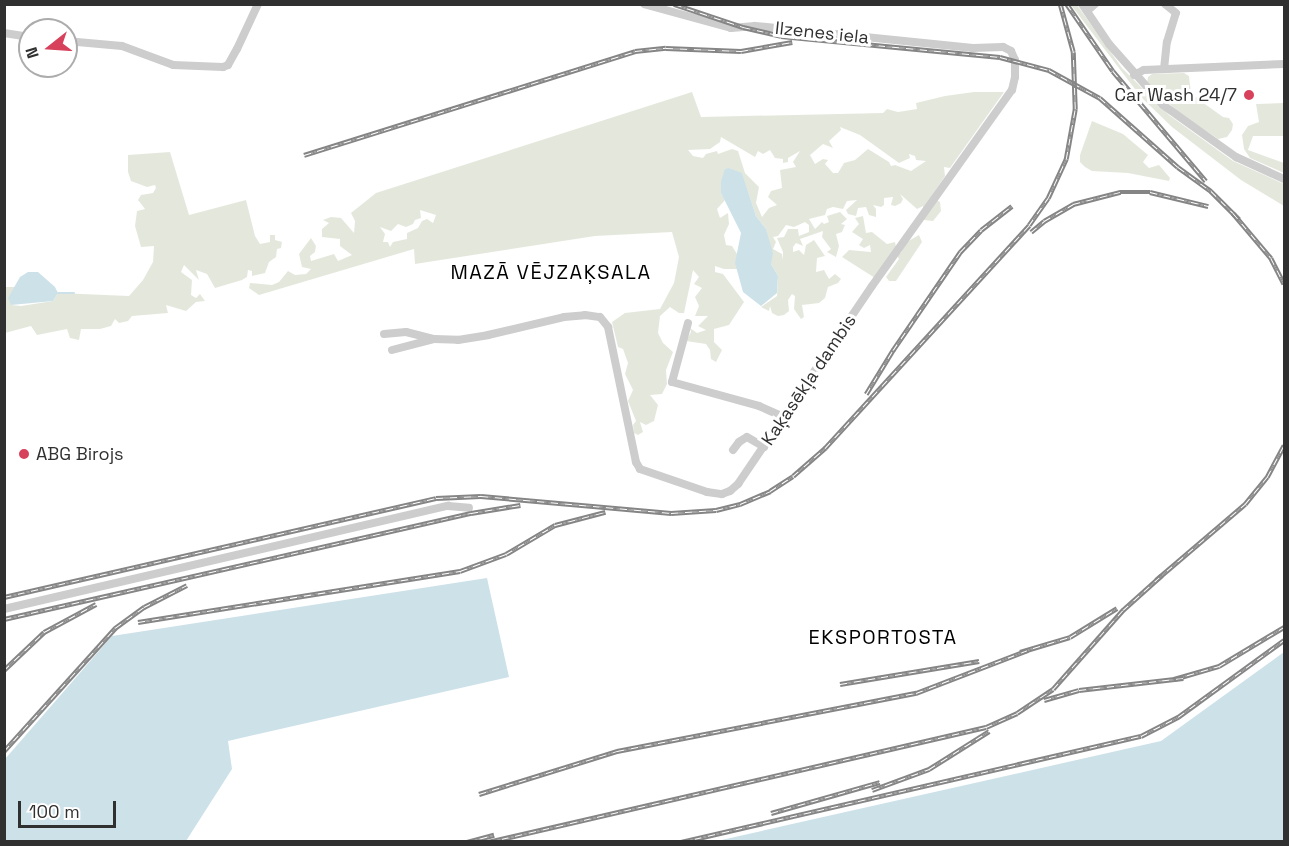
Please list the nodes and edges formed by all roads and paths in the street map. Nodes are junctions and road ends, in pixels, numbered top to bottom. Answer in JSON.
{"nodes":[{"id":1,"x":258,"y":4,"type":"edge"},
{"id":2,"x":644,"y":4,"type":"edge"},
{"id":3,"x":1095,"y":4,"type":"edge"},
{"id":4,"x":1165,"y":4,"type":"edge"},
{"id":5,"x":1085,"y":8,"type":"edge"},
{"id":6,"x":78,"y":42,"type":"edge"},
{"id":7,"x":1003,"y":46,"type":"joint"},
{"id":8,"x":1284,"y":64,"type":"edge"},
{"id":9,"x":1164,"y":69,"type":"junction"},
{"id":10,"x":1134,"y":75,"type":"junction"},
{"id":11,"x":1284,"y":178,"type":"edge"},
{"id":12,"x":688,"y":323,"type":"dead end"},
{"id":13,"x":384,"y":334,"type":"dead end"},
{"id":14,"x":434,"y":339,"type":"junction"},
{"id":15,"x":392,"y":350,"type":"dead end"},
{"id":16,"x":784,"y":417,"type":"junction"},
{"id":17,"x":764,"y":447,"type":"junction"},
{"id":18,"x":734,"y":450,"type":"dead end"},
{"id":19,"x":469,"y":507,"type":"dead end"},
{"id":20,"x":4,"y":609,"type":"edge"}],
"edges":[{"from":1,"to":6,"type":"street"},
{"from":2,"to":7,"type":"street","name":"Ilzenes iela"},
{"from":3,"to":5,"type":"street"},
{"from":4,"to":9,"type":"street"},
{"from":5,"to":10,"type":"street"},
{"from":7,"to":16,"type":"street","name":"Kaķasēkļa dambis"},
{"from":8,"to":9,"type":"street"},
{"from":9,"to":10,"type":"street"},
{"from":10,"to":11,"type":"street"},
{"from":12,"to":16,"type":"street"},
{"from":13,"to":14,"type":"street"},
{"from":14,"to":15,"type":"street"},
{"from":14,"to":17,"type":"street","name":"Kaķasēkļa dambis"},
{"from":16,"to":17,"type":"street","name":"Kaķasēkļa dambis"},
{"from":17,"to":18,"type":"street"},
{"from":19,"to":20,"type":"street"}]}
